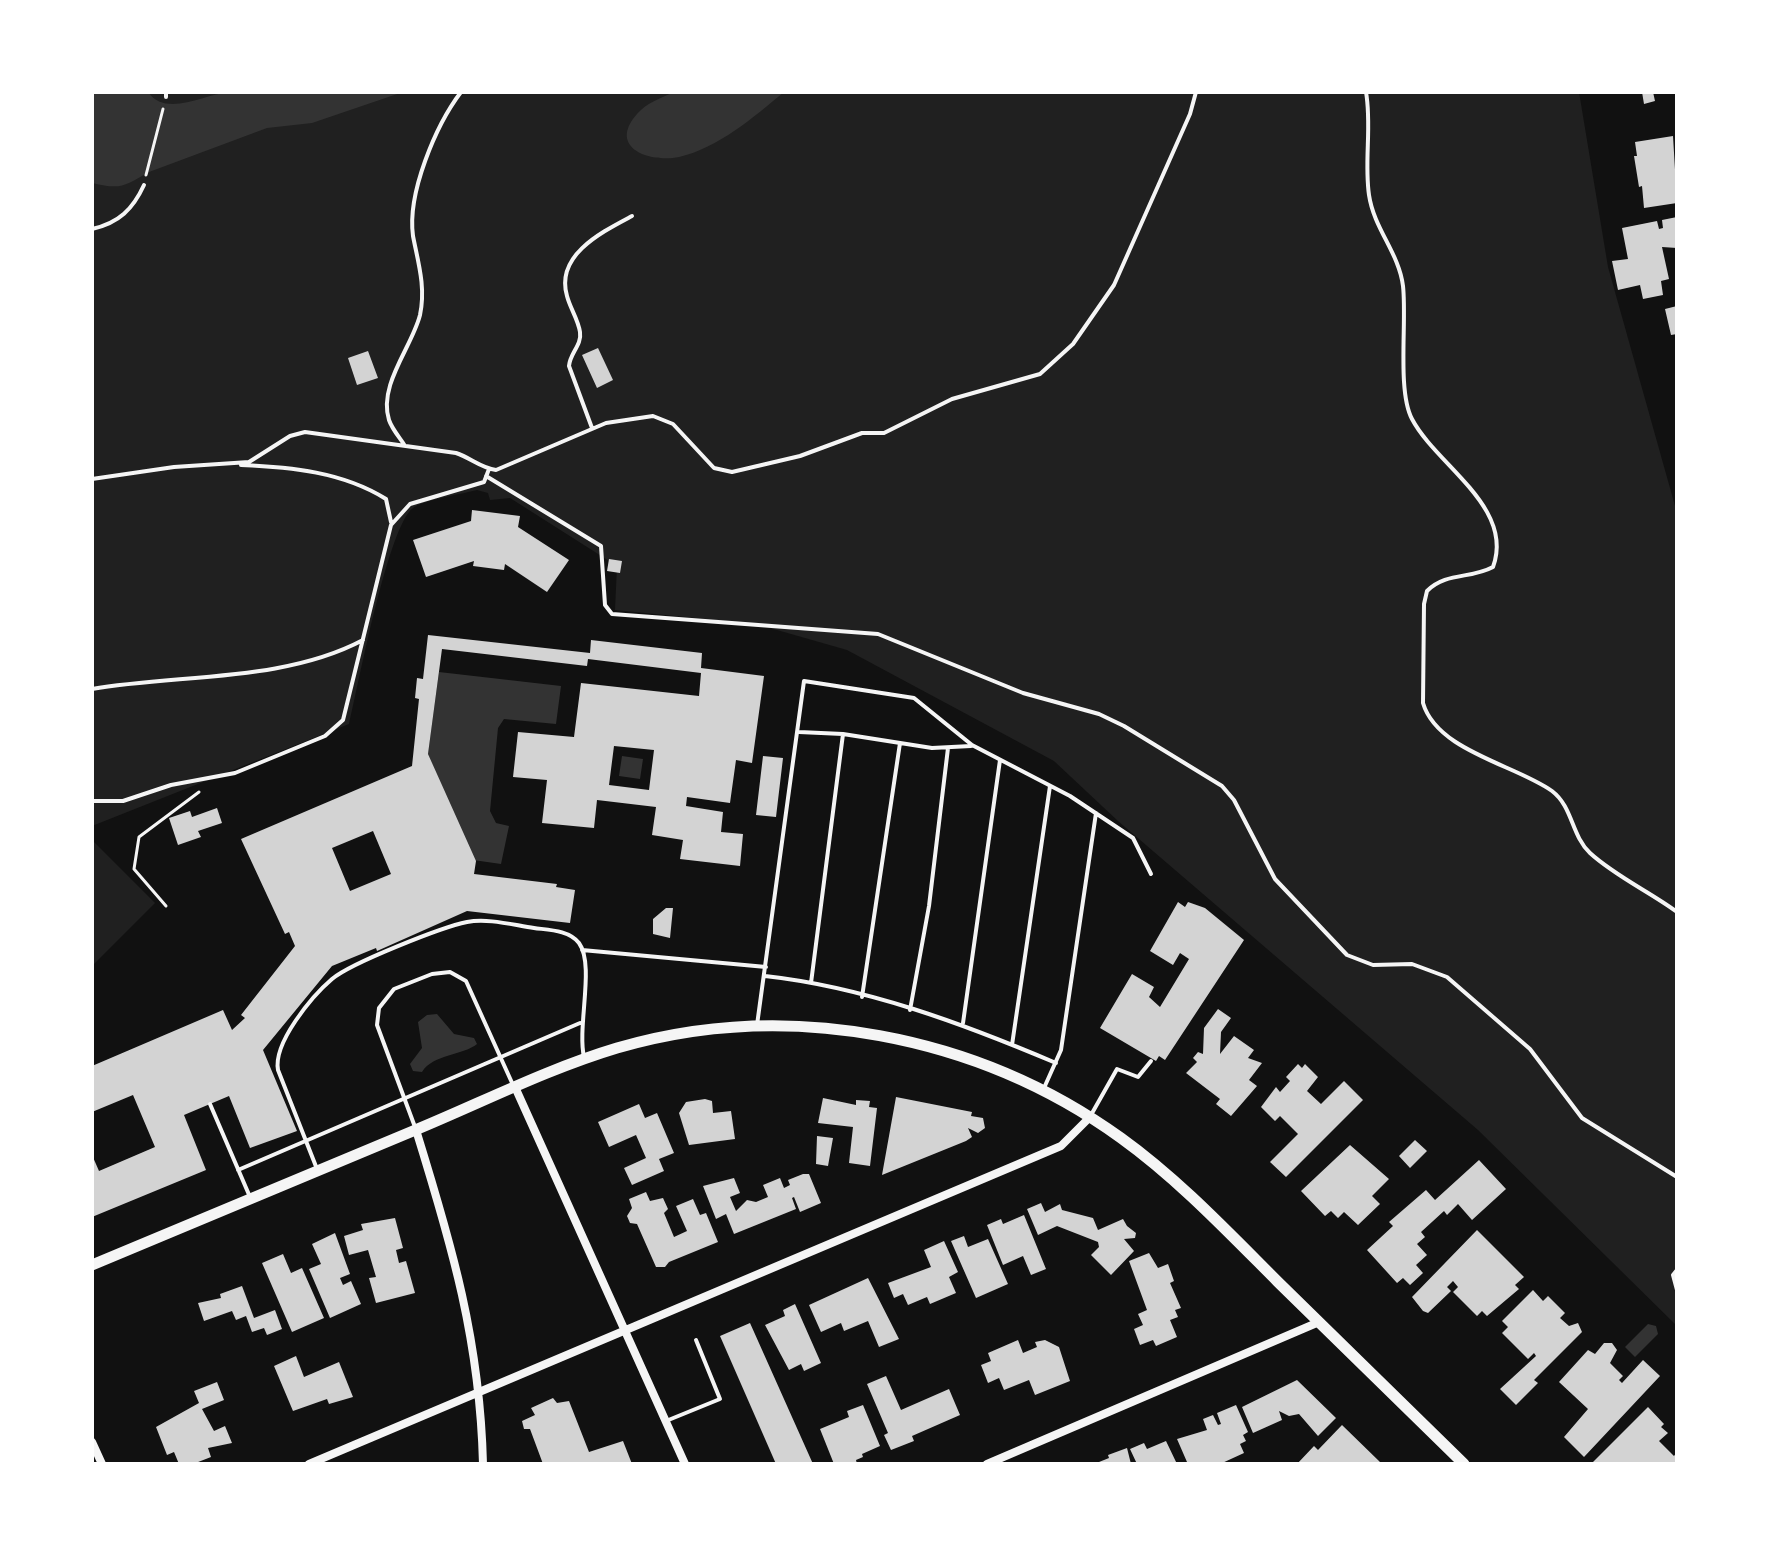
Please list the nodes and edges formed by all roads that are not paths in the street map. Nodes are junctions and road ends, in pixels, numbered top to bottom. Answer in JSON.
{"nodes":[{"id":1,"x":461,"y":92,"type":"edge"},
{"id":2,"x":1196,"y":92,"type":"edge"},
{"id":3,"x":1366,"y":92,"type":"edge"},
{"id":4,"x":144,"y":185,"type":"road end"},
{"id":5,"x":632,"y":216,"type":"dead end"},
{"id":6,"x":92,"y":229,"type":"edge"},
{"id":7,"x":592,"y":428,"type":"junction"},
{"id":8,"x":405,"y":446,"type":"junction"},
{"id":9,"x":233,"y":465,"type":"junction"},
{"id":10,"x":489,"y":469,"type":"junction"},
{"id":11,"x":486,"y":476,"type":"junction"},
{"id":12,"x":92,"y":479,"type":"edge"},
{"id":13,"x":391,"y":525,"type":"junction"},
{"id":14,"x":363,"y":640,"type":"junction"},
{"id":15,"x":92,"y":689,"type":"edge"},
{"id":16,"x":799,"y":732,"type":"junction"},
{"id":17,"x":843,"y":734,"type":"junction"},
{"id":18,"x":900,"y":743,"type":"junction"},
{"id":19,"x":972,"y":745,"type":"junction"},
{"id":20,"x":948,"y":748,"type":"junction"},
{"id":21,"x":1000,"y":760,"type":"junction"},
{"id":22,"x":1050,"y":785,"type":"junction"},
{"id":23,"x":92,"y":801,"type":"edge"},
{"id":24,"x":1096,"y":813,"type":"junction"},
{"id":25,"x":1151,"y":874,"type":"dead end"},
{"id":26,"x":1677,"y":912,"type":"edge"},
{"id":27,"x":582,"y":950,"type":"junction"},
{"id":28,"x":766,"y":967,"type":"junction"},
{"id":29,"x":765,"y":976,"type":"junction"},
{"id":30,"x":811,"y":983,"type":"junction"},
{"id":31,"x":862,"y":997,"type":"junction"},
{"id":32,"x":910,"y":1010,"type":"junction"},
{"id":33,"x":580,"y":1023,"type":"junction"},
{"id":34,"x":963,"y":1023,"type":"junction"},
{"id":35,"x":757,"y":1027,"type":"junction"},
{"id":36,"x":1012,"y":1045,"type":"junction"},
{"id":37,"x":500,"y":1057,"type":"junction"},
{"id":38,"x":585,"y":1059,"type":"junction"},
{"id":39,"x":1151,"y":1061,"type":"dead end"},
{"id":40,"x":1056,"y":1063,"type":"junction"},
{"id":41,"x":515,"y":1087,"type":"junction"},
{"id":42,"x":1043,"y":1089,"type":"junction"},
{"id":43,"x":405,"y":1096,"type":"junction"},
{"id":44,"x":210,"y":1104,"type":"dead end"},
{"id":45,"x":1090,"y":1117,"type":"junction"},
{"id":46,"x":416,"y":1130,"type":"junction"},
{"id":47,"x":307,"y":1139,"type":"junction"},
{"id":48,"x":238,"y":1170,"type":"junction"},
{"id":49,"x":318,"y":1170,"type":"junction"},
{"id":50,"x":1677,"y":1177,"type":"edge"},
{"id":51,"x":250,"y":1198,"type":"junction"},
{"id":52,"x":92,"y":1265,"type":"edge"},
{"id":53,"x":1677,"y":1270,"type":"edge"},
{"id":54,"x":1677,"y":1290,"type":"edge"},
{"id":55,"x":1319,"y":1322,"type":"junction"},
{"id":56,"x":625,"y":1331,"type":"junction"},
{"id":57,"x":696,"y":1340,"type":"dead end"},
{"id":58,"x":479,"y":1393,"type":"junction"},
{"id":59,"x":666,"y":1421,"type":"junction"},
{"id":60,"x":92,"y":1442,"type":"edge"},
{"id":61,"x":102,"y":1464,"type":"edge"},
{"id":62,"x":309,"y":1464,"type":"edge"},
{"id":63,"x":483,"y":1464,"type":"edge"},
{"id":64,"x":685,"y":1464,"type":"edge"},
{"id":65,"x":987,"y":1464,"type":"edge"},
{"id":66,"x":1464,"y":1464,"type":"edge"}],
"edges":[{"from":1,"to":8,"type":"lane"},
{"from":2,"to":7,"type":"lane"},
{"from":3,"to":26,"type":"lane"},
{"from":4,"to":6,"type":"lane"},
{"from":5,"to":7,"type":"lane"},
{"from":7,"to":10,"type":"lane"},
{"from":8,"to":9,"type":"lane"},
{"from":8,"to":10,"type":"lane"},
{"from":9,"to":12,"type":"lane"},
{"from":9,"to":13,"type":"lane"},
{"from":10,"to":11,"type":"lane"},
{"from":11,"to":13,"type":"lane"},
{"from":11,"to":50,"type":"lane"},
{"from":13,"to":14,"type":"lane"},
{"from":14,"to":15,"type":"lane"},
{"from":14,"to":23,"type":"lane"},
{"from":16,"to":17,"type":"lane"},
{"from":16,"to":19,"type":"lane"},
{"from":16,"to":28,"type":"lane"},
{"from":17,"to":18,"type":"lane"},
{"from":17,"to":30,"type":"lane"},
{"from":18,"to":20,"type":"lane"},
{"from":18,"to":31,"type":"lane"},
{"from":19,"to":20,"type":"lane"},
{"from":19,"to":21,"type":"lane"},
{"from":20,"to":32,"type":"lane"},
{"from":21,"to":22,"type":"lane"},
{"from":21,"to":34,"type":"lane"},
{"from":22,"to":24,"type":"lane"},
{"from":22,"to":36,"type":"lane"},
{"from":24,"to":25,"type":"lane"},
{"from":24,"to":40,"type":"lane"},
{"from":27,"to":28,"type":"lane"},
{"from":27,"to":33,"type":"lane"},
{"from":27,"to":47,"type":"lane"},
{"from":28,"to":29,"type":"lane"},
{"from":29,"to":30,"type":"lane"},
{"from":29,"to":35,"type":"lane"},
{"from":30,"to":31,"type":"lane"},
{"from":31,"to":32,"type":"lane"},
{"from":32,"to":34,"type":"lane"},
{"from":33,"to":37,"type":"lane"},
{"from":33,"to":38,"type":"lane"},
{"from":34,"to":36,"type":"lane"},
{"from":35,"to":38,"type":"street"},
{"from":35,"to":42,"type":"street"},
{"from":36,"to":40,"type":"lane"},
{"from":37,"to":41,"type":"lane"},
{"from":37,"to":43,"type":"lane"},
{"from":37,"to":43,"type":"lane"},
{"from":38,"to":41,"type":"street"},
{"from":39,"to":45,"type":"lane"},
{"from":40,"to":42,"type":"lane"},
{"from":41,"to":46,"type":"street"},
{"from":41,"to":56,"type":"street"},
{"from":42,"to":45,"type":"street"},
{"from":43,"to":46,"type":"lane"},
{"from":43,"to":47,"type":"lane"},
{"from":44,"to":48,"type":"lane"},
{"from":45,"to":55,"type":"street"},
{"from":45,"to":56,"type":"street"},
{"from":46,"to":49,"type":"street"},
{"from":46,"to":58,"type":"street"},
{"from":47,"to":48,"type":"lane"},
{"from":47,"to":49,"type":"lane"},
{"from":48,"to":51,"type":"lane"},
{"from":49,"to":51,"type":"street"},
{"from":51,"to":52,"type":"street"},
{"from":53,"to":54,"type":"lane"},
{"from":55,"to":65,"type":"street"},
{"from":55,"to":66,"type":"street"},
{"from":56,"to":58,"type":"street"},
{"from":56,"to":59,"type":"street"},
{"from":57,"to":59,"type":"lane"},
{"from":58,"to":62,"type":"street"},
{"from":58,"to":63,"type":"street"},
{"from":59,"to":64,"type":"street"},
{"from":60,"to":61,"type":"street"}]}
